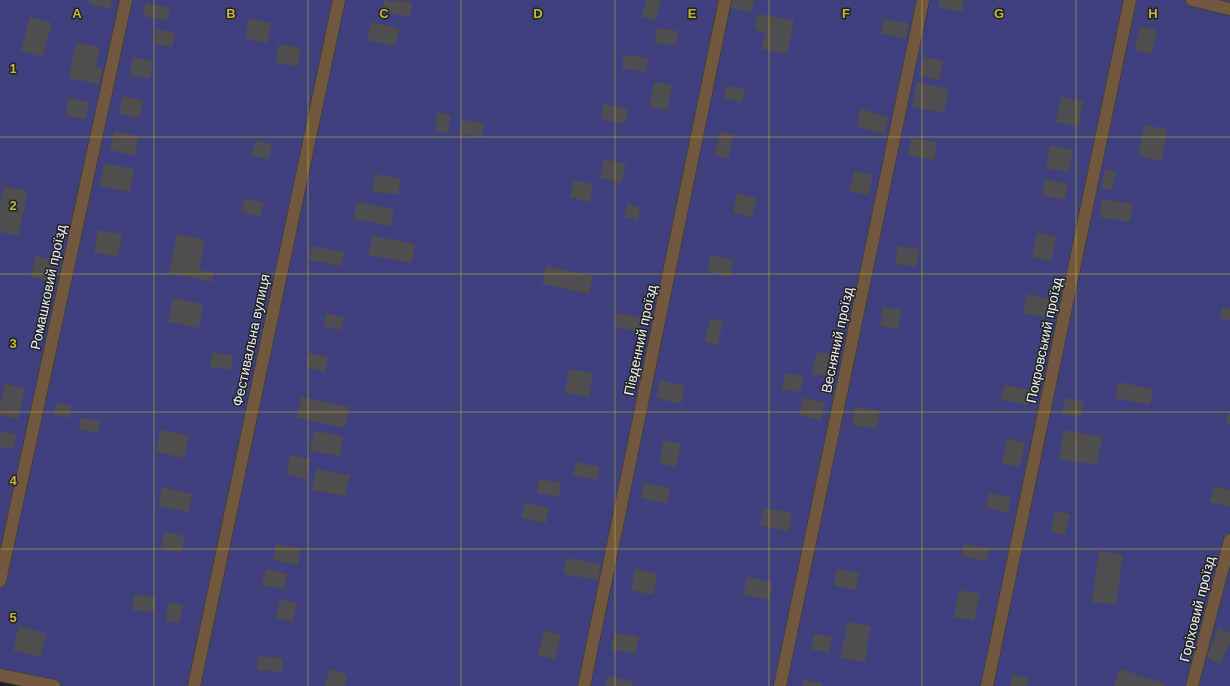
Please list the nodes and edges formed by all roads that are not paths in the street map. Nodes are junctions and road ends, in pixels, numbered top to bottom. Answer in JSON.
{"nodes":[{"id":1,"x":126,"y":0,"type":"edge"},
{"id":2,"x":339,"y":0,"type":"edge"},
{"id":3,"x":725,"y":0,"type":"edge"},
{"id":4,"x":923,"y":0,"type":"edge"},
{"id":5,"x":1130,"y":0,"type":"edge"},
{"id":6,"x":1192,"y":0,"type":"edge"},
{"id":7,"x":1230,"y":9,"type":"edge"},
{"id":8,"x":1230,"y":540,"type":"edge"},
{"id":9,"x":0,"y":581,"type":"edge"},
{"id":10,"x":0,"y":675,"type":"edge"},
{"id":11,"x":17,"y":682,"type":"edge"},
{"id":12,"x":54,"y":686,"type":"edge"},
{"id":13,"x":194,"y":686,"type":"edge"},
{"id":14,"x":584,"y":686,"type":"edge"},
{"id":15,"x":780,"y":686,"type":"edge"},
{"id":16,"x":987,"y":686,"type":"edge"},
{"id":17,"x":1192,"y":686,"type":"edge"}],
"edges":[{"from":1,"to":9,"type":"street","name":"Ромашковий проїзд"},
{"from":2,"to":13,"type":"street","name":"Фестивальна вулиця"},
{"from":3,"to":14,"type":"street","name":"Південний проїзд"},
{"from":4,"to":15,"type":"street","name":"Весняний проїзд"},
{"from":5,"to":16,"type":"street","name":"Покровський проїзд"},
{"from":6,"to":7,"type":"street"},
{"from":8,"to":17,"type":"street","name":"Горіховий проїзд"},
{"from":10,"to":11,"type":"street"},
{"from":11,"to":12,"type":"street"}]}
